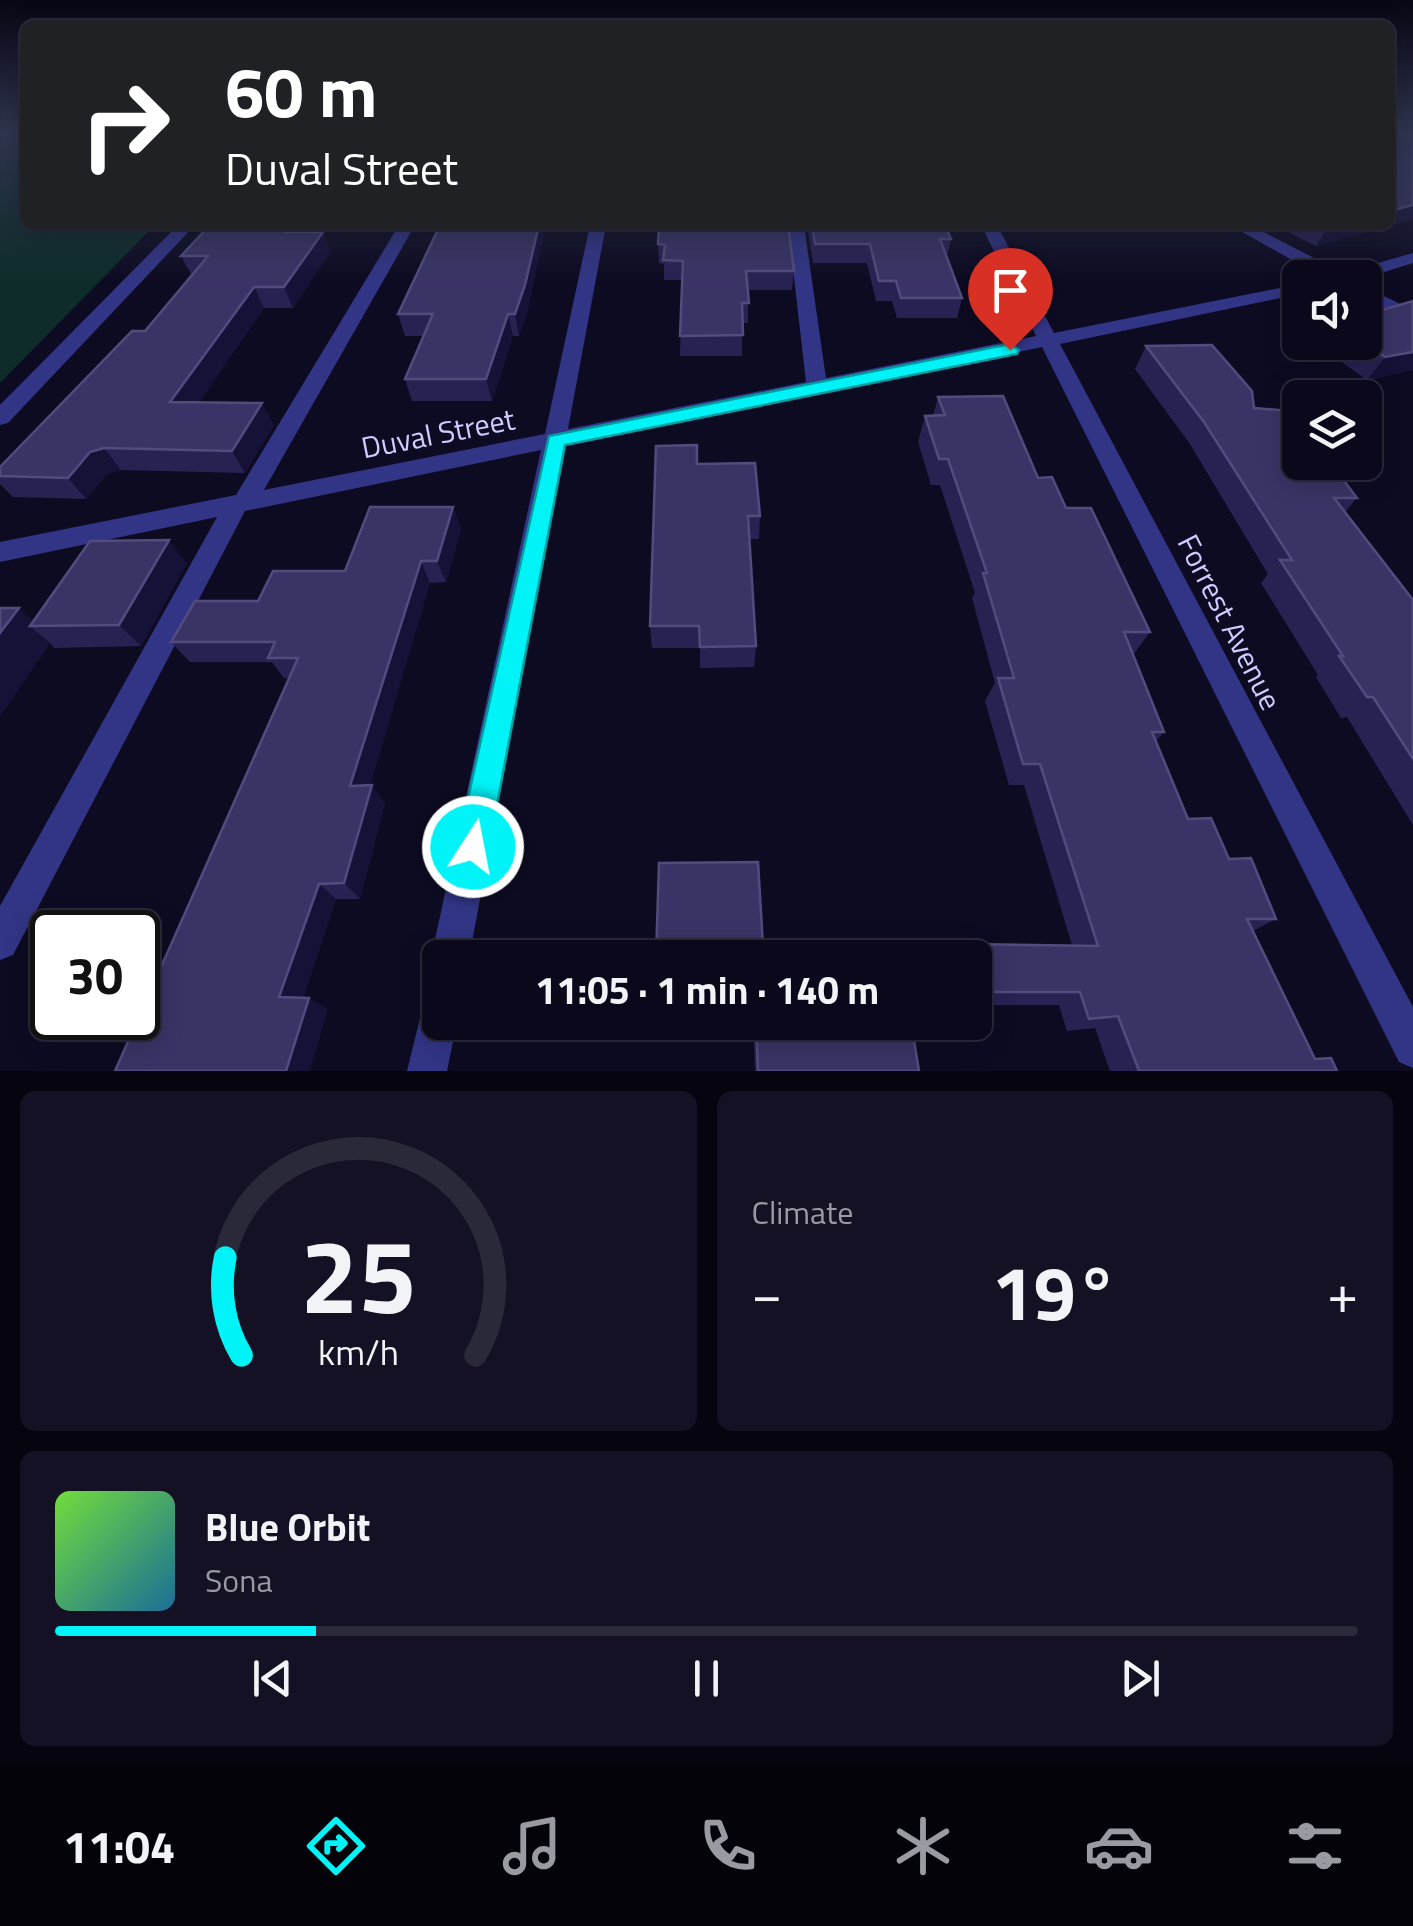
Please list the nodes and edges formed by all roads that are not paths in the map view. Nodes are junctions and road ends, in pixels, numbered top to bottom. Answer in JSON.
{"nodes":[{"id":1,"x":182,"y":230,"type":"edge"},
{"id":2,"x":404,"y":230,"type":"edge"},
{"id":3,"x":597,"y":230,"type":"edge"},
{"id":4,"x":797,"y":230,"type":"edge"},
{"id":5,"x":992,"y":230,"type":"edge"},
{"id":6,"x":1247,"y":230,"type":"edge"},
{"id":7,"x":1413,"y":258,"type":"edge"},
{"id":8,"x":1304,"y":260,"type":"edge"},
{"id":9,"x":1382,"y":267,"type":"edge"},
{"id":10,"x":1282,"y":293,"type":"edge"},
{"id":11,"x":1382,"y":301,"type":"edge"},
{"id":12,"x":1413,"y":317,"type":"edge"},
{"id":13,"x":1049,"y":342,"type":"junction"},
{"id":14,"x":817,"y":388,"type":"junction"},
{"id":15,"x":0,"y":418,"type":"edge"},
{"id":16,"x":556,"y":440,"type":"junction"},
{"id":17,"x":240,"y":504,"type":"junction"},
{"id":18,"x":0,"y":552,"type":"edge"},
{"id":19,"x":454,"y":940,"type":"edge"},
{"id":20,"x":0,"y":942,"type":"edge"},
{"id":21,"x":433,"y":1040,"type":"edge"},
{"id":22,"x":1413,"y":1048,"type":"edge"},
{"id":23,"x":427,"y":1071,"type":"edge"}],
"edges":[{"from":1,"to":15,"type":"street"},
{"from":2,"to":17,"type":"street"},
{"from":3,"to":16,"type":"street"},
{"from":4,"to":14,"type":"street"},
{"from":5,"to":13,"type":"street","name":"Forrest Avenue"},
{"from":6,"to":8,"type":"street"},
{"from":7,"to":9,"type":"street"},
{"from":10,"to":13,"type":"street","name":"Duval Street"},
{"from":11,"to":12,"type":"street"},
{"from":13,"to":14,"type":"street","name":"Duval Street"},
{"from":13,"to":22,"type":"street","name":"Forrest Avenue"},
{"from":14,"to":16,"type":"street","name":"Duval Street"},
{"from":16,"to":17,"type":"street","name":"Duval Street"},
{"from":16,"to":19,"type":"street"},
{"from":17,"to":18,"type":"street","name":"Duval Street"},
{"from":17,"to":20,"type":"street"},
{"from":21,"to":23,"type":"street"}]}
